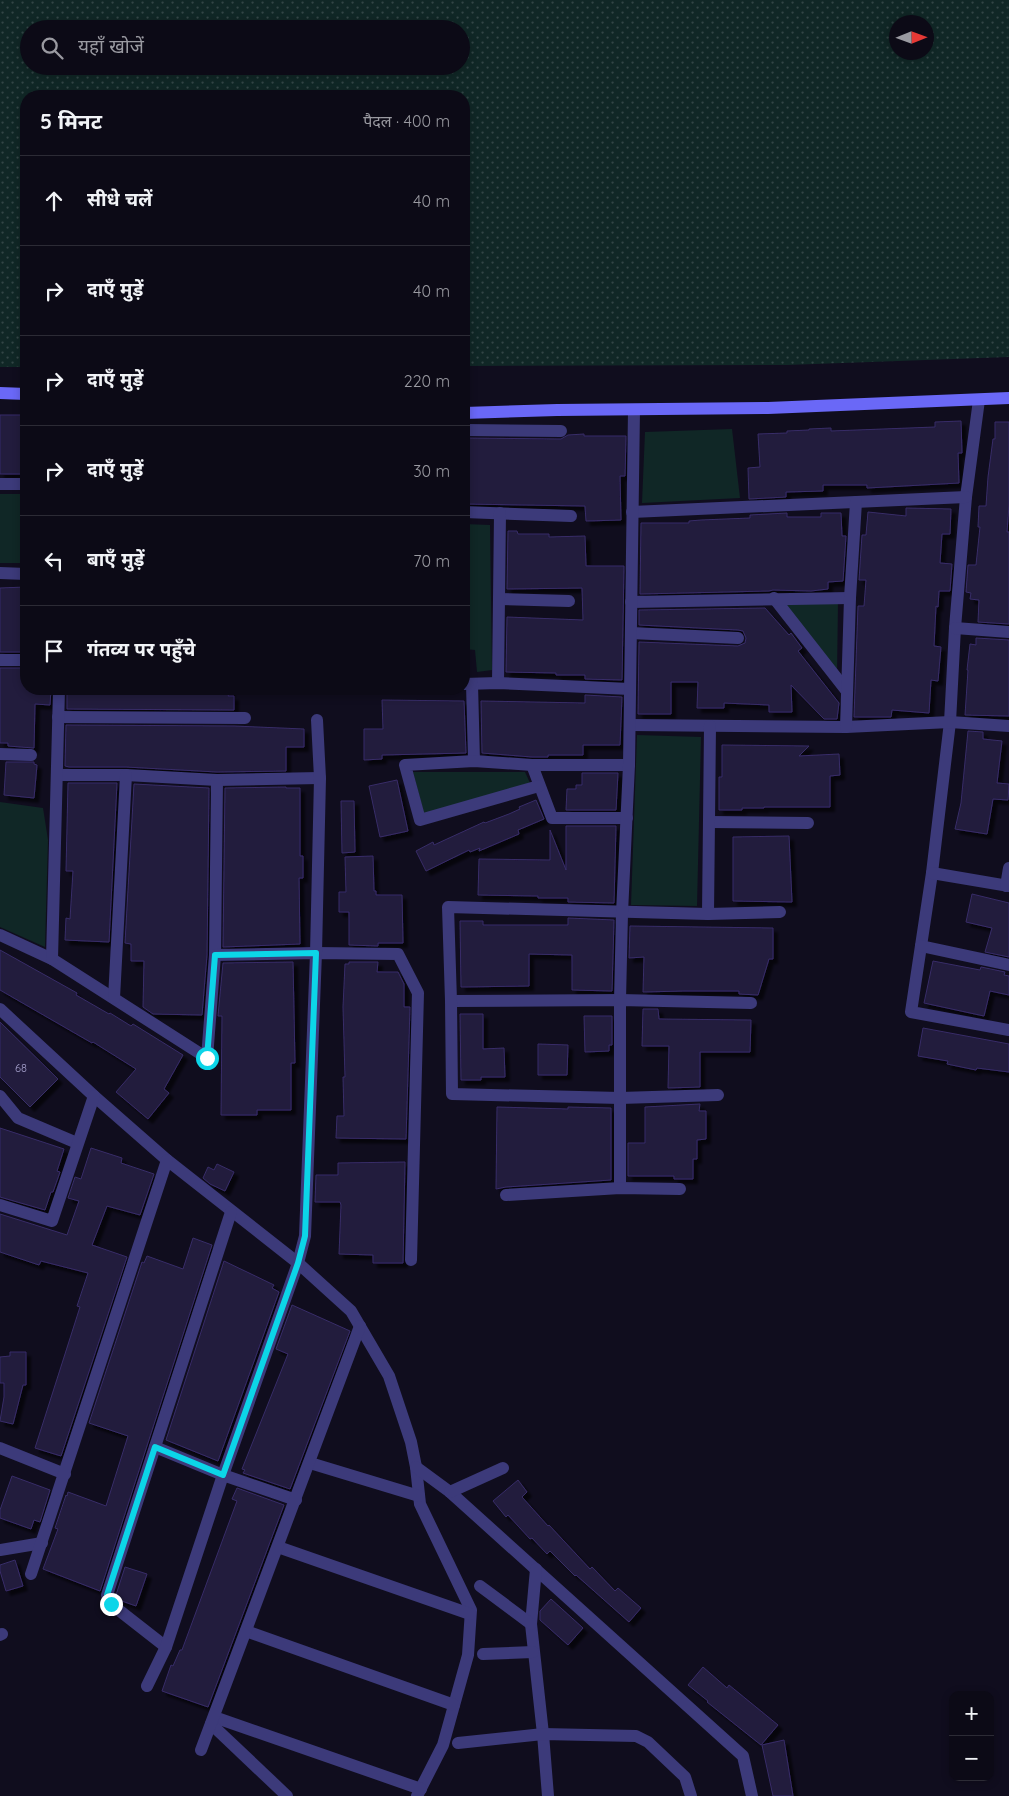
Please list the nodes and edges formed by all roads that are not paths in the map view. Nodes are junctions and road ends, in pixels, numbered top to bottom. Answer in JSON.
{"nodes":[{"id":1,"x":0,"y":393,"type":"edge"},
{"id":2,"x":20,"y":394,"type":"edge"},
{"id":3,"x":1009,"y":398,"type":"edge"},
{"id":4,"x":979,"y":400,"type":"junction"},
{"id":5,"x":634,"y":410,"type":"junction"},
{"id":6,"x":470,"y":413,"type":"edge"},
{"id":7,"x":470,"y":430,"type":"edge"},
{"id":8,"x":560,"y":431,"type":"dead end"},
{"id":9,"x":0,"y":484,"type":"edge"},
{"id":10,"x":20,"y":484,"type":"edge"},
{"id":11,"x":966,"y":496,"type":"junction"},
{"id":12,"x":856,"y":502,"type":"junction"},
{"id":13,"x":470,"y":512,"type":"edge"},
{"id":14,"x":632,"y":512,"type":"junction"},
{"id":15,"x":500,"y":513,"type":"junction"},
{"id":16,"x":571,"y":516,"type":"dead end"},
{"id":17,"x":0,"y":573,"type":"edge"},
{"id":18,"x":20,"y":574,"type":"edge"},
{"id":19,"x":774,"y":598,"type":"junction"},
{"id":20,"x":850,"y":598,"type":"junction"},
{"id":21,"x":499,"y":599,"type":"junction"},
{"id":22,"x":569,"y":601,"type":"dead end"},
{"id":23,"x":631,"y":602,"type":"junction"},
{"id":24,"x":955,"y":628,"type":"junction"},
{"id":25,"x":1009,"y":632,"type":"edge"},
{"id":26,"x":631,"y":633,"type":"junction"},
{"id":27,"x":738,"y":638,"type":"dead end"},
{"id":28,"x":0,"y":660,"type":"edge"},
{"id":29,"x":20,"y":660,"type":"edge"},
{"id":30,"x":498,"y":683,"type":"junction"},
{"id":31,"x":470,"y":684,"type":"edge"},
{"id":32,"x":630,"y":689,"type":"junction"},
{"id":33,"x":846,"y":690,"type":"junction"},
{"id":34,"x":59,"y":695,"type":"edge"},
{"id":35,"x":469,"y":695,"type":"edge"},
{"id":36,"x":58,"y":717,"type":"junction"},
{"id":37,"x":244,"y":718,"type":"dead end"},
{"id":38,"x":317,"y":720,"type":"dead end"},
{"id":39,"x":950,"y":722,"type":"junction"},
{"id":40,"x":630,"y":725,"type":"junction"},
{"id":41,"x":710,"y":726,"type":"junction"},
{"id":42,"x":1009,"y":726,"type":"edge"},
{"id":43,"x":846,"y":727,"type":"junction"},
{"id":44,"x":0,"y":754,"type":"edge"},
{"id":45,"x":31,"y":755,"type":"dead end"},
{"id":46,"x":474,"y":761,"type":"junction"},
{"id":47,"x":532,"y":765,"type":"junction"},
{"id":48,"x":629,"y":765,"type":"junction"},
{"id":49,"x":57,"y":775,"type":"junction"},
{"id":50,"x":126,"y":775,"type":"junction"},
{"id":51,"x":320,"y":778,"type":"junction"},
{"id":52,"x":217,"y":780,"type":"junction"},
{"id":53,"x":539,"y":786,"type":"junction"},
{"id":54,"x":627,"y":818,"type":"junction"},
{"id":55,"x":709,"y":822,"type":"junction"},
{"id":56,"x":808,"y":824,"type":"dead end"},
{"id":57,"x":1009,"y":868,"type":"edge"},
{"id":58,"x":932,"y":873,"type":"junction"},
{"id":59,"x":1008,"y":886,"type":"edge"},
{"id":60,"x":780,"y":912,"type":"dead end"},
{"id":61,"x":622,"y":913,"type":"junction"},
{"id":62,"x":708,"y":914,"type":"junction"},
{"id":63,"x":0,"y":935,"type":"edge"},
{"id":64,"x":921,"y":946,"type":"junction"},
{"id":65,"x":316,"y":953,"type":"junction"},
{"id":66,"x":215,"y":955,"type":"junction"},
{"id":67,"x":52,"y":959,"type":"junction"},
{"id":68,"x":1009,"y":965,"type":"edge"},
{"id":69,"x":114,"y":998,"type":"junction"},
{"id":70,"x":620,"y":1000,"type":"junction"},
{"id":71,"x":451,"y":1001,"type":"junction"},
{"id":72,"x":751,"y":1003,"type":"dead end"},
{"id":73,"x":0,"y":1010,"type":"edge"},
{"id":74,"x":1009,"y":1030,"type":"edge"},
{"id":75,"x":718,"y":1095,"type":"dead end"},
{"id":76,"x":0,"y":1096,"type":"edge"},
{"id":77,"x":94,"y":1096,"type":"junction"},
{"id":78,"x":620,"y":1098,"type":"junction"},
{"id":79,"x":0,"y":1113,"type":"edge"},
{"id":80,"x":18,"y":1118,"type":"junction"},
{"id":81,"x":77,"y":1143,"type":"junction"},
{"id":82,"x":167,"y":1160,"type":"junction"},
{"id":83,"x":620,"y":1188,"type":"junction"},
{"id":84,"x":680,"y":1189,"type":"dead end"},
{"id":85,"x":506,"y":1195,"type":"dead end"},
{"id":86,"x":0,"y":1205,"type":"edge"},
{"id":87,"x":231,"y":1212,"type":"junction"},
{"id":88,"x":411,"y":1260,"type":"dead end"},
{"id":89,"x":298,"y":1263,"type":"junction"},
{"id":90,"x":360,"y":1326,"type":"junction"},
{"id":91,"x":155,"y":1447,"type":"junction"},
{"id":92,"x":0,"y":1448,"type":"edge"},
{"id":93,"x":310,"y":1463,"type":"junction"},
{"id":94,"x":416,"y":1467,"type":"junction"},
{"id":95,"x":503,"y":1468,"type":"dead end"},
{"id":96,"x":65,"y":1474,"type":"junction"},
{"id":97,"x":223,"y":1475,"type":"junction"},
{"id":98,"x":450,"y":1492,"type":"junction"},
{"id":99,"x":419,"y":1496,"type":"junction"},
{"id":100,"x":296,"y":1500,"type":"junction"},
{"id":101,"x":42,"y":1544,"type":"junction"},
{"id":102,"x":278,"y":1546,"type":"junction"},
{"id":103,"x":0,"y":1550,"type":"edge"},
{"id":104,"x":536,"y":1569,"type":"junction"},
{"id":105,"x":31,"y":1574,"type":"dead end"},
{"id":106,"x":480,"y":1586,"type":"dead end"},
{"id":107,"x":470,"y":1614,"type":"junction"},
{"id":108,"x":531,"y":1624,"type":"junction"},
{"id":109,"x":246,"y":1631,"type":"junction"},
{"id":110,"x":166,"y":1648,"type":"junction"},
{"id":111,"x":533,"y":1652,"type":"junction"},
{"id":112,"x":483,"y":1654,"type":"dead end"},
{"id":113,"x":147,"y":1686,"type":"dead end"},
{"id":114,"x":454,"y":1705,"type":"junction"},
{"id":115,"x":212,"y":1720,"type":"junction"},
{"id":116,"x":543,"y":1734,"type":"junction"},
{"id":117,"x":458,"y":1743,"type":"dead end"},
{"id":118,"x":201,"y":1750,"type":"dead end"},
{"id":119,"x":419,"y":1792,"type":"edge"},
{"id":120,"x":287,"y":1796,"type":"edge"},
{"id":121,"x":548,"y":1796,"type":"edge"},
{"id":122,"x":691,"y":1796,"type":"edge"},
{"id":123,"x":752,"y":1796,"type":"edge"}],
"edges":[{"from":1,"to":2,"type":"street"},
{"from":3,"to":4,"type":"street"},
{"from":4,"to":5,"type":"street"},
{"from":4,"to":11,"type":"street"},
{"from":5,"to":6,"type":"street"},
{"from":5,"to":14,"type":"street"},
{"from":7,"to":8,"type":"street"},
{"from":9,"to":10,"type":"street"},
{"from":11,"to":12,"type":"street"},
{"from":11,"to":24,"type":"street"},
{"from":12,"to":14,"type":"street"},
{"from":12,"to":20,"type":"street"},
{"from":13,"to":15,"type":"street"},
{"from":14,"to":23,"type":"street"},
{"from":15,"to":16,"type":"street"},
{"from":15,"to":21,"type":"street"},
{"from":17,"to":18,"type":"street"},
{"from":19,"to":20,"type":"street"},
{"from":19,"to":23,"type":"street"},
{"from":19,"to":33,"type":"street"},
{"from":20,"to":33,"type":"street"},
{"from":21,"to":22,"type":"street"},
{"from":21,"to":30,"type":"street"},
{"from":23,"to":26,"type":"street"},
{"from":24,"to":25,"type":"street"},
{"from":24,"to":39,"type":"street"},
{"from":26,"to":27,"type":"street"},
{"from":26,"to":32,"type":"street"},
{"from":28,"to":29,"type":"street"},
{"from":30,"to":31,"type":"street"},
{"from":30,"to":32,"type":"street"},
{"from":32,"to":40,"type":"street"},
{"from":33,"to":43,"type":"street"},
{"from":34,"to":36,"type":"street"},
{"from":35,"to":46,"type":"street"},
{"from":36,"to":37,"type":"street"},
{"from":36,"to":49,"type":"street"},
{"from":38,"to":51,"type":"street"},
{"from":39,"to":42,"type":"street"},
{"from":39,"to":43,"type":"street"},
{"from":39,"to":58,"type":"street"},
{"from":40,"to":41,"type":"street"},
{"from":40,"to":48,"type":"street"},
{"from":41,"to":43,"type":"street"},
{"from":41,"to":55,"type":"street"},
{"from":44,"to":45,"type":"street"},
{"from":46,"to":47,"type":"street"},
{"from":46,"to":53,"type":"street"},
{"from":47,"to":48,"type":"street"},
{"from":47,"to":53,"type":"street"},
{"from":48,"to":54,"type":"street"},
{"from":49,"to":50,"type":"street"},
{"from":49,"to":67,"type":"street"},
{"from":50,"to":52,"type":"street"},
{"from":50,"to":69,"type":"street"},
{"from":51,"to":52,"type":"street"},
{"from":51,"to":65,"type":"street"},
{"from":52,"to":66,"type":"street"},
{"from":53,"to":54,"type":"street"},
{"from":54,"to":61,"type":"street"},
{"from":55,"to":56,"type":"street"},
{"from":55,"to":62,"type":"street"},
{"from":57,"to":59,"type":"street"},
{"from":58,"to":59,"type":"street"},
{"from":58,"to":64,"type":"street"},
{"from":60,"to":62,"type":"street"},
{"from":61,"to":62,"type":"street"},
{"from":61,"to":70,"type":"street"},
{"from":61,"to":71,"type":"street"},
{"from":63,"to":67,"type":"street"},
{"from":64,"to":68,"type":"street"},
{"from":64,"to":74,"type":"street"},
{"from":65,"to":66,"type":"street"},
{"from":65,"to":88,"type":"street"},
{"from":65,"to":89,"type":"street"},
{"from":66,"to":69,"type":"street"},
{"from":67,"to":69,"type":"street"},
{"from":70,"to":71,"type":"street"},
{"from":70,"to":72,"type":"street"},
{"from":70,"to":78,"type":"street"},
{"from":71,"to":78,"type":"street"},
{"from":73,"to":77,"type":"street"},
{"from":75,"to":78,"type":"street"},
{"from":76,"to":80,"type":"street"},
{"from":77,"to":81,"type":"street"},
{"from":77,"to":82,"type":"street"},
{"from":78,"to":83,"type":"street"},
{"from":79,"to":80,"type":"street"},
{"from":80,"to":81,"type":"street"},
{"from":81,"to":86,"type":"street"},
{"from":82,"to":87,"type":"street"},
{"from":82,"to":96,"type":"street"},
{"from":83,"to":84,"type":"street"},
{"from":83,"to":85,"type":"street"},
{"from":87,"to":89,"type":"street"},
{"from":87,"to":91,"type":"street"},
{"from":89,"to":90,"type":"street"},
{"from":89,"to":97,"type":"street"},
{"from":90,"to":93,"type":"street"},
{"from":90,"to":94,"type":"street"},
{"from":91,"to":97,"type":"street"},
{"from":91,"to":110,"type":"street"},
{"from":92,"to":96,"type":"street"},
{"from":93,"to":99,"type":"street"},
{"from":93,"to":100,"type":"street"},
{"from":94,"to":98,"type":"street"},
{"from":94,"to":99,"type":"street"},
{"from":95,"to":98,"type":"street"},
{"from":96,"to":101,"type":"street"},
{"from":97,"to":100,"type":"street"},
{"from":97,"to":110,"type":"street"},
{"from":98,"to":104,"type":"street"},
{"from":99,"to":107,"type":"street"},
{"from":100,"to":102,"type":"street"},
{"from":101,"to":103,"type":"street"},
{"from":101,"to":105,"type":"street"},
{"from":102,"to":107,"type":"street"},
{"from":102,"to":109,"type":"street"},
{"from":104,"to":108,"type":"street"},
{"from":104,"to":123,"type":"street"},
{"from":106,"to":108,"type":"street"},
{"from":107,"to":114,"type":"street"},
{"from":108,"to":111,"type":"street"},
{"from":109,"to":114,"type":"street"},
{"from":109,"to":115,"type":"street"},
{"from":110,"to":113,"type":"street"},
{"from":111,"to":112,"type":"street"},
{"from":111,"to":116,"type":"street"},
{"from":114,"to":119,"type":"street"},
{"from":115,"to":118,"type":"street"},
{"from":115,"to":119,"type":"street"},
{"from":115,"to":120,"type":"street"},
{"from":116,"to":117,"type":"street"},
{"from":116,"to":121,"type":"street"},
{"from":116,"to":122,"type":"street"}]}
